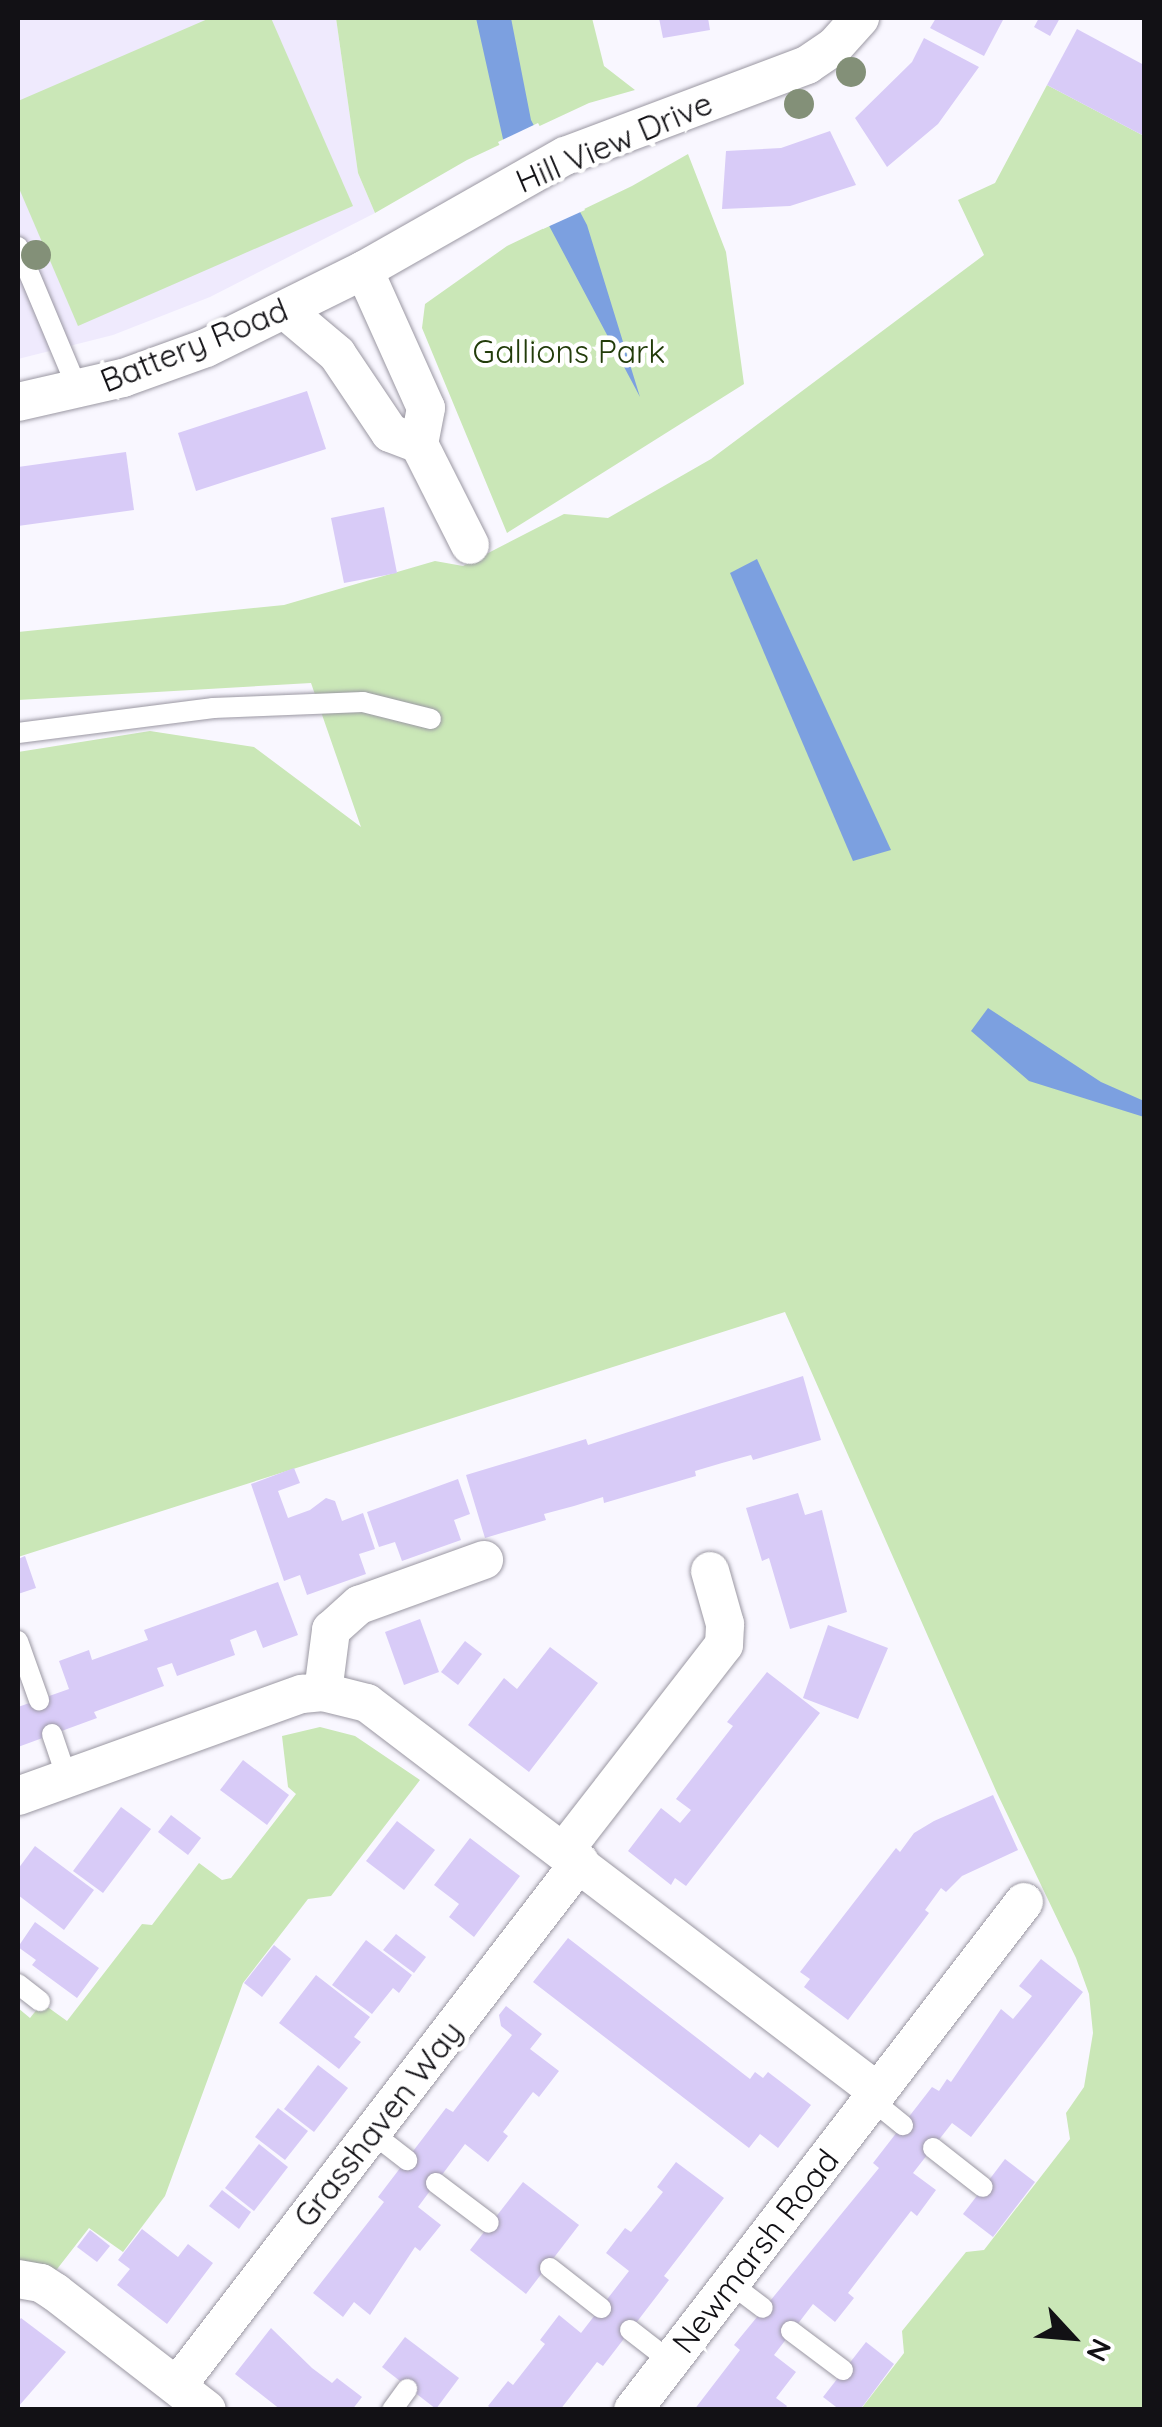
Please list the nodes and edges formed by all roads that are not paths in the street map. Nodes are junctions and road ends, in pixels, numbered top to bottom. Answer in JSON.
{"nodes":[{"id":1,"x":860,"y":18,"type":"edge"},
{"id":2,"x":18,"y":247,"type":"edge"},
{"id":3,"x":364,"y":270,"type":"junction"},
{"id":4,"x":286,"y":311,"type":"junction"},
{"id":5,"x":78,"y":390,"type":"junction"},
{"id":6,"x":18,"y":402,"type":"edge"},
{"id":7,"x":420,"y":444,"type":"junction"},
{"id":8,"x":470,"y":545,"type":"dead end"},
{"id":9,"x":431,"y":719,"type":"dead end"},
{"id":10,"x":18,"y":733,"type":"edge"},
{"id":11,"x":484,"y":1560,"type":"dead end"},
{"id":12,"x":710,"y":1571,"type":"dead end"},
{"id":13,"x":18,"y":1641,"type":"edge"},
{"id":14,"x":324,"y":1692,"type":"junction"},
{"id":15,"x":40,"y":1700,"type":"dead end"},
{"id":16,"x":52,"y":1734,"type":"dead end"},
{"id":17,"x":67,"y":1778,"type":"junction"},
{"id":18,"x":18,"y":1796,"type":"edge"},
{"id":19,"x":572,"y":1856,"type":"junction"},
{"id":20,"x":1024,"y":1902,"type":"dead end"},
{"id":21,"x":18,"y":1984,"type":"edge"},
{"id":22,"x":40,"y":2001,"type":"dead end"},
{"id":23,"x":874,"y":2096,"type":"junction"},
{"id":24,"x":902,"y":2125,"type":"dead end"},
{"id":25,"x":371,"y":2132,"type":"junction"},
{"id":26,"x":933,"y":2148,"type":"dead end"},
{"id":27,"x":407,"y":2160,"type":"dead end"},
{"id":28,"x":436,"y":2183,"type":"dead end"},
{"id":29,"x":983,"y":2188,"type":"dead end"},
{"id":30,"x":489,"y":2223,"type":"dead end"},
{"id":31,"x":550,"y":2268,"type":"dead end"},
{"id":32,"x":18,"y":2279,"type":"edge"},
{"id":33,"x":730,"y":2283,"type":"junction"},
{"id":34,"x":601,"y":2308,"type":"dead end"},
{"id":35,"x":762,"y":2308,"type":"dead end"},
{"id":36,"x":630,"y":2330,"type":"dead end"},
{"id":37,"x":792,"y":2331,"type":"dead end"},
{"id":38,"x":670,"y":2361,"type":"junction"},
{"id":39,"x":842,"y":2370,"type":"dead end"},
{"id":40,"x":176,"y":2386,"type":"junction"},
{"id":41,"x":407,"y":2389,"type":"dead end"},
{"id":42,"x":207,"y":2410,"type":"edge"},
{"id":43,"x":392,"y":2410,"type":"edge"},
{"id":44,"x":632,"y":2410,"type":"edge"}],
"edges":[{"from":1,"to":3,"type":"street","name":"Hill View Drive"},
{"from":2,"to":5,"type":"lane"},
{"from":3,"to":4,"type":"street","name":"Battery Road"},
{"from":3,"to":7,"type":"street"},
{"from":4,"to":5,"type":"street","name":"Battery Road"},
{"from":4,"to":7,"type":"street"},
{"from":5,"to":6,"type":"street","name":"Battery Road"},
{"from":7,"to":8,"type":"street"},
{"from":9,"to":10,"type":"lane"},
{"from":11,"to":14,"type":"street"},
{"from":12,"to":19,"type":"street"},
{"from":13,"to":15,"type":"lane"},
{"from":14,"to":17,"type":"street"},
{"from":14,"to":19,"type":"street"},
{"from":16,"to":17,"type":"lane"},
{"from":17,"to":18,"type":"street"},
{"from":19,"to":23,"type":"street"},
{"from":19,"to":25,"type":"street","name":"Grasshaven Way"},
{"from":20,"to":23,"type":"street","name":"Newmarsh Road"},
{"from":21,"to":22,"type":"lane"},
{"from":23,"to":24,"type":"lane"},
{"from":23,"to":33,"type":"street","name":"Newmarsh Road"},
{"from":25,"to":27,"type":"lane"},
{"from":25,"to":40,"type":"street","name":"Grasshaven Way"},
{"from":26,"to":29,"type":"lane"},
{"from":28,"to":30,"type":"lane"},
{"from":31,"to":34,"type":"lane"},
{"from":32,"to":40,"type":"street"},
{"from":33,"to":35,"type":"lane"},
{"from":33,"to":38,"type":"street","name":"Newmarsh Road"},
{"from":36,"to":38,"type":"lane"},
{"from":37,"to":39,"type":"lane"},
{"from":38,"to":44,"type":"street","name":"Newmarsh Road"},
{"from":40,"to":42,"type":"street"},
{"from":41,"to":43,"type":"lane"}]}
